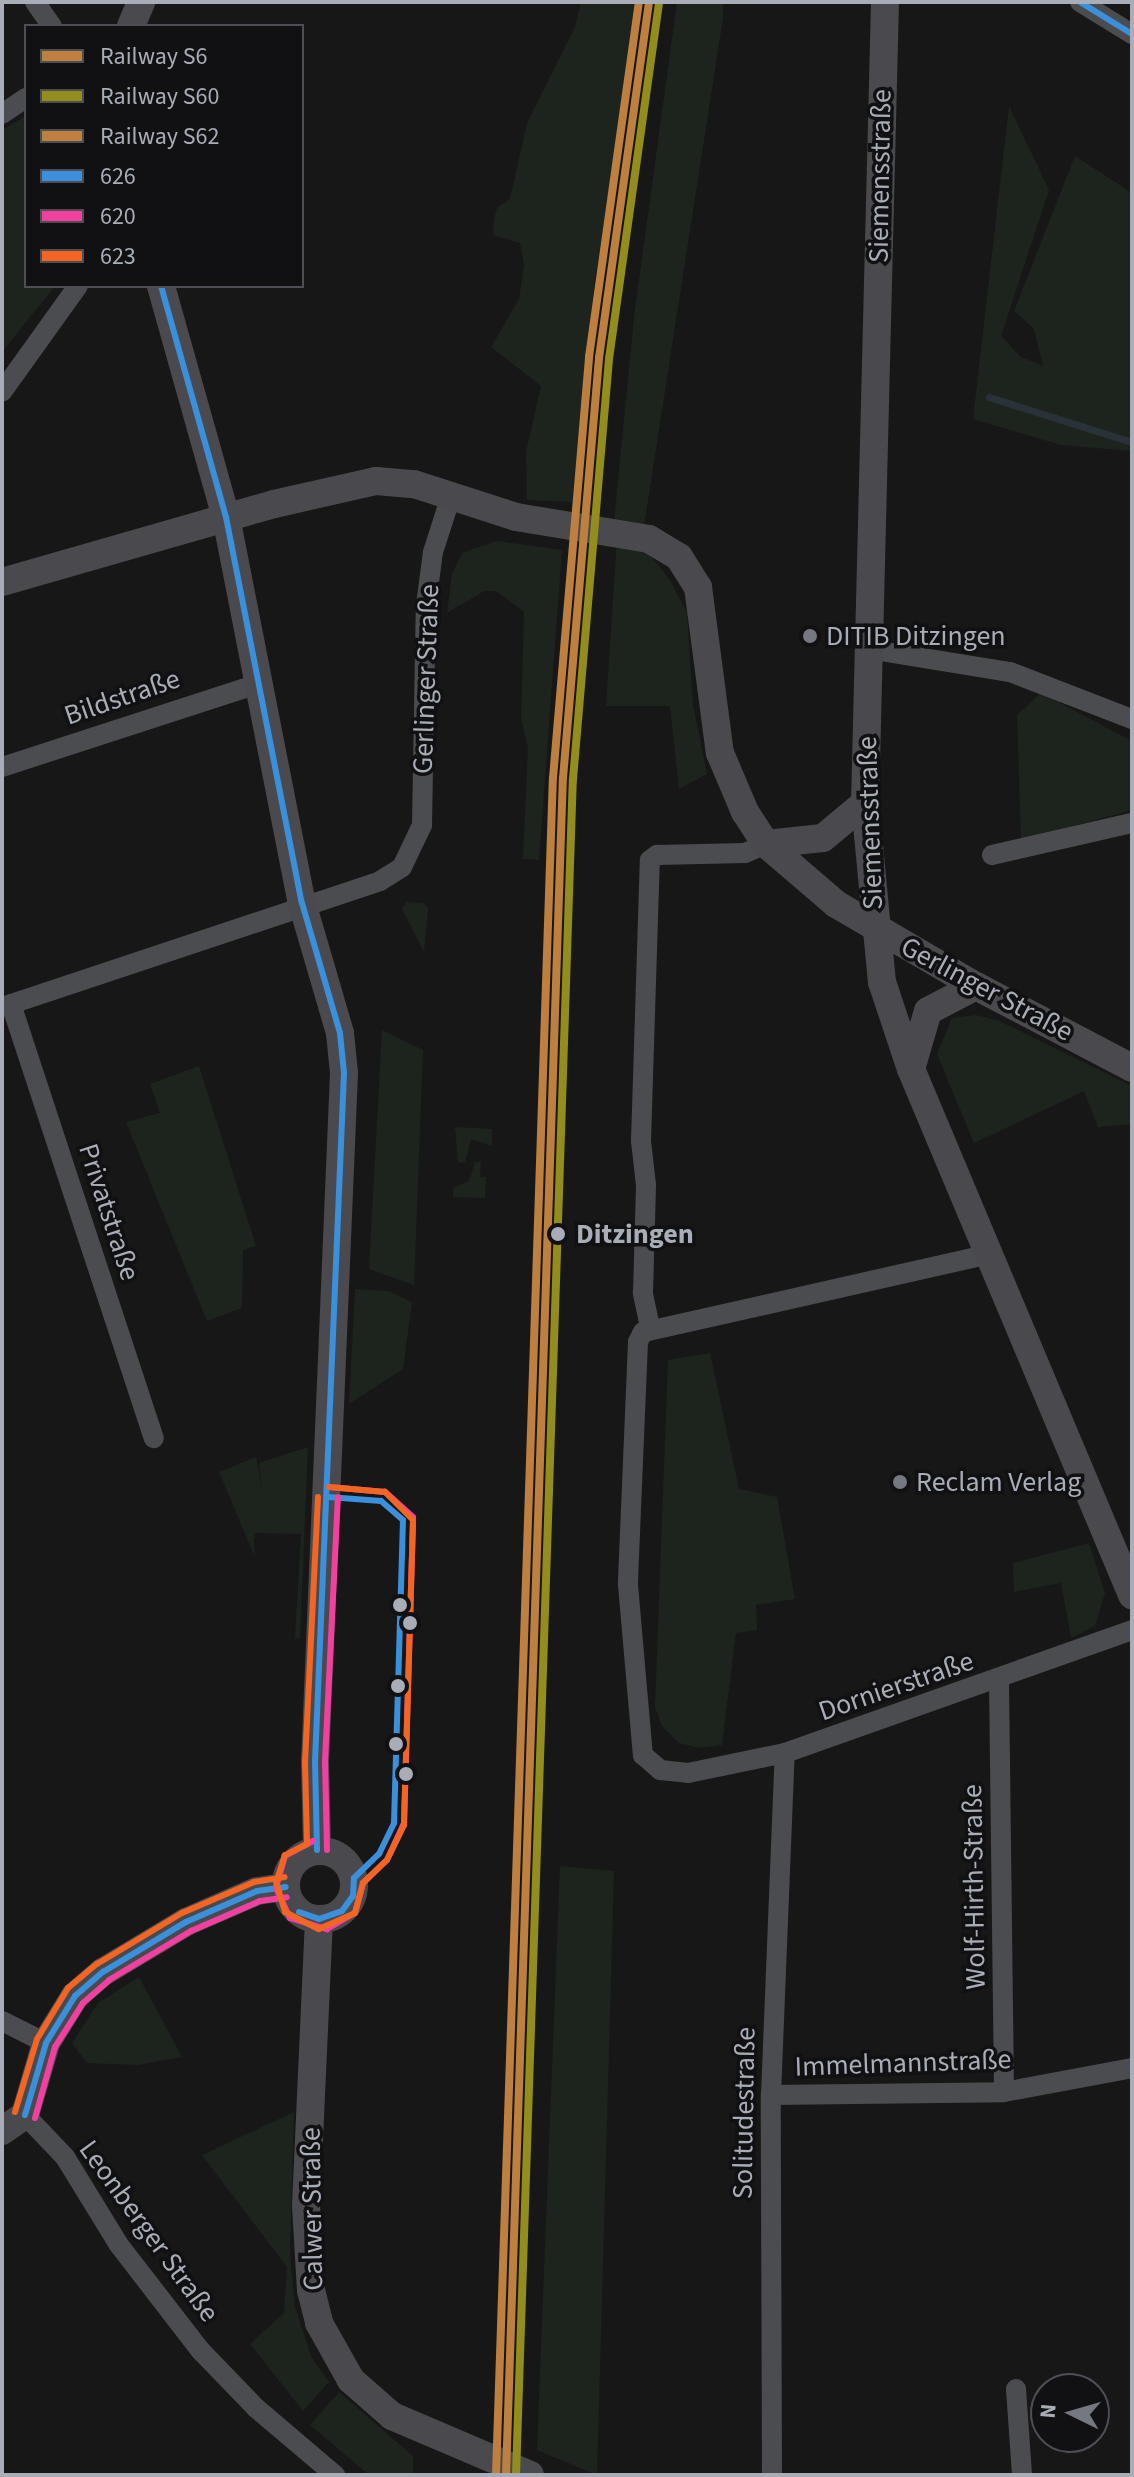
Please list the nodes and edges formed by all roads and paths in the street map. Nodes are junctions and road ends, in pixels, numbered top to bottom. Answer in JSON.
{"nodes":[{"id":1,"x":35,"y":2,"type":"edge"},
{"id":2,"x":141,"y":2,"type":"edge"},
{"id":3,"x":885,"y":2,"type":"edge"},
{"id":4,"x":1080,"y":2,"type":"edge"},
{"id":5,"x":51,"y":24,"type":"edge"},
{"id":6,"x":132,"y":24,"type":"edge"},
{"id":7,"x":1132,"y":34,"type":"edge"},
{"id":8,"x":24,"y":99,"type":"edge"},
{"id":9,"x":2,"y":114,"type":"edge"},
{"id":10,"x":77,"y":288,"type":"edge"},
{"id":11,"x":162,"y":288,"type":"edge"},
{"id":12,"x":2,"y":392,"type":"edge"},
{"id":13,"x":451,"y":496,"type":"junction"},
{"id":14,"x":226,"y":517,"type":"junction"},
{"id":15,"x":2,"y":582,"type":"edge"},
{"id":16,"x":868,"y":649,"type":"junction"},
{"id":17,"x":261,"y":683,"type":"junction"},
{"id":18,"x":1132,"y":719,"type":"edge"},
{"id":19,"x":2,"y":767,"type":"edge"},
{"id":20,"x":865,"y":803,"type":"junction"},
{"id":21,"x":1132,"y":823,"type":"edge"},
{"id":22,"x":766,"y":844,"type":"junction"},
{"id":23,"x":992,"y":855,"type":"dead end"},
{"id":24,"x":302,"y":903,"type":"junction"},
{"id":25,"x":874,"y":927,"type":"junction"},
{"id":26,"x":976,"y":986,"type":"junction"},
{"id":27,"x":6,"y":1006,"type":"edge"},
{"id":28,"x":1132,"y":1068,"type":"edge"},
{"id":29,"x":911,"y":1069,"type":"junction"},
{"id":30,"x":990,"y":1254,"type":"junction"},
{"id":31,"x":650,"y":1327,"type":"junction"},
{"id":32,"x":154,"y":1438,"type":"dead end"},
{"id":33,"x":1132,"y":1595,"type":"edge"},
{"id":34,"x":1132,"y":1630,"type":"edge"},
{"id":35,"x":999,"y":1681,"type":"junction"},
{"id":36,"x":785,"y":1753,"type":"junction"},
{"id":37,"x":317,"y":1850,"type":"junction"},
{"id":38,"x":286,"y":1887,"type":"junction"},
{"id":39,"x":319,"y":1919,"type":"junction"},
{"id":40,"x":2,"y":2021,"type":"edge"},
{"id":41,"x":46,"y":2043,"type":"junction"},
{"id":42,"x":1132,"y":2068,"type":"edge"},
{"id":43,"x":1004,"y":2092,"type":"junction"},
{"id":44,"x":771,"y":2095,"type":"junction"},
{"id":45,"x":25,"y":2115,"type":"junction"},
{"id":46,"x":2,"y":2131,"type":"edge"},
{"id":47,"x":1016,"y":2389,"type":"dead end"},
{"id":48,"x":335,"y":2475,"type":"edge"},
{"id":49,"x":530,"y":2475,"type":"edge"},
{"id":50,"x":772,"y":2475,"type":"edge"},
{"id":51,"x":1022,"y":2475,"type":"edge"}],
"edges":[{"from":1,"to":5,"type":"street"},
{"from":2,"to":6,"type":"main road"},
{"from":3,"to":16,"type":"main road","name":"Siemensstraße"},
{"from":4,"to":7,"type":"street"},
{"from":8,"to":9,"type":"street"},
{"from":10,"to":12,"type":"street"},
{"from":11,"to":14,"type":"main road"},
{"from":13,"to":14,"type":"main road","name":"Gerlinger Straße"},
{"from":13,"to":22,"type":"main road","name":"Gerlinger Straße"},
{"from":13,"to":24,"type":"street","name":"Gerlinger Straße"},
{"from":14,"to":15,"type":"main road","name":"Gerlinger Straße"},
{"from":14,"to":17,"type":"main road"},
{"from":16,"to":18,"type":"street"},
{"from":16,"to":20,"type":"main road","name":"Siemensstraße"},
{"from":17,"to":19,"type":"street","name":"Bildstraße"},
{"from":17,"to":24,"type":"main road"},
{"from":20,"to":22,"type":"main road"},
{"from":20,"to":25,"type":"main road","name":"Siemensstraße"},
{"from":21,"to":23,"type":"street"},
{"from":22,"to":25,"type":"main road","name":"Gerlinger Straße"},
{"from":22,"to":31,"type":"street"},
{"from":24,"to":27,"type":"street","name":"Gerlinger Straße"},
{"from":24,"to":37,"type":"main road"},
{"from":25,"to":26,"type":"main road","name":"Gerlinger Straße"},
{"from":25,"to":29,"type":"main road","name":"Siemensstraße"},
{"from":26,"to":28,"type":"main road","name":"Gerlinger Straße"},
{"from":26,"to":29,"type":"main road"},
{"from":27,"to":32,"type":"street","name":"Privatstraße"},
{"from":29,"to":30,"type":"main road","name":"Siemensstraße"},
{"from":30,"to":31,"type":"street"},
{"from":30,"to":33,"type":"main road","name":"Siemensstraße"},
{"from":31,"to":36,"type":"street","name":"Dornierstraße"},
{"from":34,"to":35,"type":"street","name":"Dornierstraße"},
{"from":35,"to":36,"type":"street","name":"Dornierstraße"},
{"from":35,"to":43,"type":"street","name":"Wolf-Hirth-Straße"},
{"from":36,"to":44,"type":"street","name":"Solitudestraße"},
{"from":37,"to":38,"type":"main road"},
{"from":37,"to":39,"type":"main road"},
{"from":38,"to":39,"type":"main road"},
{"from":38,"to":41,"type":"main road"},
{"from":39,"to":49,"type":"main road","name":"Calwer Straße"},
{"from":40,"to":41,"type":"street"},
{"from":41,"to":45,"type":"main road"},
{"from":42,"to":43,"type":"street","name":"Immelmannstraße"},
{"from":43,"to":44,"type":"street","name":"Immelmannstraße"},
{"from":44,"to":50,"type":"street","name":"Solitudestraße"},
{"from":45,"to":46,"type":"main road"},
{"from":45,"to":48,"type":"street","name":"Leonberger Straße"},
{"from":47,"to":51,"type":"street"}]}
